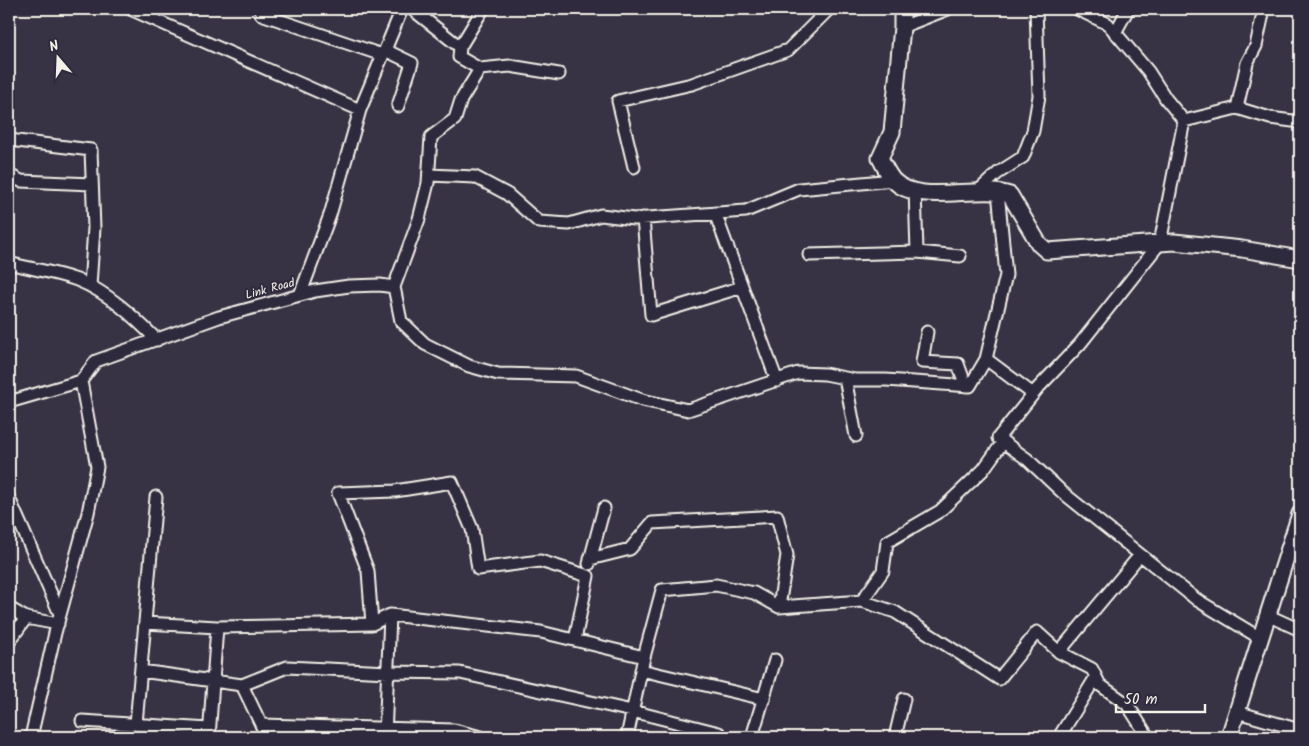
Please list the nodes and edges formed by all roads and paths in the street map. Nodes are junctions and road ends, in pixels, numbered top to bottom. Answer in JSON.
{"nodes":[{"id":1,"x":130,"y":9,"type":"edge"},
{"id":2,"x":402,"y":9,"type":"edge"},
{"id":3,"x":412,"y":9,"type":"edge"},
{"id":4,"x":483,"y":9,"type":"edge"},
{"id":5,"x":829,"y":9,"type":"edge"},
{"id":6,"x":902,"y":9,"type":"edge"},
{"id":7,"x":948,"y":9,"type":"edge"},
{"id":8,"x":1036,"y":9,"type":"edge"},
{"id":9,"x":1077,"y":9,"type":"edge"},
{"id":10,"x":1128,"y":9,"type":"edge"},
{"id":11,"x":1264,"y":9,"type":"edge"},
{"id":12,"x":262,"y":14,"type":"dead end"},
{"id":13,"x":902,"y":27,"type":"junction"},
{"id":14,"x":1115,"y":33,"type":"junction"},
{"id":15,"x":460,"y":48,"type":"junction"},
{"id":16,"x":384,"y":52,"type":"junction"},
{"id":17,"x":480,"y":69,"type":"junction"},
{"id":18,"x":559,"y":74,"type":"dead end"},
{"id":19,"x":398,"y":106,"type":"dead end"},
{"id":20,"x":1237,"y":108,"type":"junction"},
{"id":21,"x":360,"y":110,"type":"junction"},
{"id":22,"x":1184,"y":121,"type":"junction"},
{"id":23,"x":1300,"y":122,"type":"edge"},
{"id":24,"x":9,"y":140,"type":"edge"},
{"id":25,"x":634,"y":167,"type":"dead end"},
{"id":26,"x":9,"y":175,"type":"edge"},
{"id":27,"x":429,"y":175,"type":"junction"},
{"id":28,"x":893,"y":180,"type":"junction"},
{"id":29,"x":92,"y":184,"type":"junction"},
{"id":30,"x":915,"y":190,"type":"junction"},
{"id":31,"x":978,"y":191,"type":"junction"},
{"id":32,"x":998,"y":191,"type":"junction"},
{"id":33,"x":714,"y":213,"type":"junction"},
{"id":34,"x":643,"y":218,"type":"junction"},
{"id":35,"x":1160,"y":243,"type":"junction"},
{"id":36,"x":917,"y":252,"type":"junction"},
{"id":37,"x":809,"y":255,"type":"dead end"},
{"id":38,"x":960,"y":256,"type":"dead end"},
{"id":39,"x":1300,"y":259,"type":"edge"},
{"id":40,"x":9,"y":264,"type":"edge"},
{"id":41,"x":90,"y":286,"type":"junction"},
{"id":42,"x":394,"y":287,"type":"junction"},
{"id":43,"x":742,"y":287,"type":"junction"},
{"id":44,"x":300,"y":295,"type":"junction"},
{"id":45,"x":927,"y":332,"type":"dead end"},
{"id":46,"x":157,"y":340,"type":"junction"},
{"id":47,"x":986,"y":359,"type":"junction"},
{"id":48,"x":844,"y":378,"type":"junction"},
{"id":49,"x":82,"y":381,"type":"junction"},
{"id":50,"x":777,"y":381,"type":"junction"},
{"id":51,"x":966,"y":386,"type":"junction"},
{"id":52,"x":1033,"y":394,"type":"junction"},
{"id":53,"x":9,"y":402,"type":"edge"},
{"id":54,"x":856,"y":436,"type":"dead end"},
{"id":55,"x":1003,"y":442,"type":"junction"},
{"id":56,"x":156,"y":497,"type":"dead end"},
{"id":57,"x":9,"y":498,"type":"edge"},
{"id":58,"x":604,"y":508,"type":"dead end"},
{"id":59,"x":1300,"y":514,"type":"edge"},
{"id":60,"x":1140,"y":555,"type":"junction"},
{"id":61,"x":590,"y":559,"type":"junction"},
{"id":62,"x":586,"y":576,"type":"junction"},
{"id":63,"x":862,"y":601,"type":"junction"},
{"id":64,"x":779,"y":607,"type":"junction"},
{"id":65,"x":9,"y":608,"type":"edge"},
{"id":66,"x":390,"y":615,"type":"junction"},
{"id":67,"x":1268,"y":615,"type":"junction"},
{"id":68,"x":26,"y":618,"type":"junction"},
{"id":69,"x":59,"y":619,"type":"junction"},
{"id":70,"x":145,"y":623,"type":"junction"},
{"id":71,"x":372,"y":624,"type":"junction"},
{"id":72,"x":217,"y":627,"type":"junction"},
{"id":73,"x":1300,"y":630,"type":"edge"},
{"id":74,"x":1260,"y":638,"type":"junction"},
{"id":75,"x":575,"y":640,"type":"junction"},
{"id":76,"x":9,"y":642,"type":"edge"},
{"id":77,"x":1060,"y":652,"type":"junction"},
{"id":78,"x":644,"y":657,"type":"junction"},
{"id":79,"x":776,"y":660,"type":"dead end"},
{"id":80,"x":641,"y":670,"type":"junction"},
{"id":81,"x":141,"y":671,"type":"junction"},
{"id":82,"x":388,"y":672,"type":"junction"},
{"id":83,"x":1096,"y":677,"type":"junction"},
{"id":84,"x":212,"y":682,"type":"junction"},
{"id":85,"x":242,"y":685,"type":"junction"},
{"id":86,"x":764,"y":699,"type":"junction"},
{"id":87,"x":904,"y":699,"type":"dead end"},
{"id":88,"x":632,"y":711,"type":"junction"},
{"id":89,"x":1237,"y":712,"type":"junction"},
{"id":90,"x":82,"y":721,"type":"dead end"},
{"id":91,"x":136,"y":724,"type":"junction"},
{"id":92,"x":261,"y":725,"type":"junction"},
{"id":93,"x":1300,"y":730,"type":"edge"},
{"id":94,"x":209,"y":733,"type":"edge"},
{"id":95,"x":385,"y":733,"type":"edge"},
{"id":96,"x":720,"y":733,"type":"dead end"},
{"id":97,"x":31,"y":737,"type":"edge"},
{"id":98,"x":268,"y":737,"type":"edge"},
{"id":99,"x":482,"y":737,"type":"edge"},
{"id":100,"x":626,"y":737,"type":"edge"},
{"id":101,"x":752,"y":737,"type":"edge"},
{"id":102,"x":894,"y":737,"type":"edge"},
{"id":103,"x":1059,"y":737,"type":"edge"},
{"id":104,"x":1148,"y":737,"type":"edge"},
{"id":105,"x":1229,"y":737,"type":"edge"}],
"edges":[{"from":1,"to":21,"type":"street"},
{"from":2,"to":16,"type":"street"},
{"from":3,"to":15,"type":"street"},
{"from":4,"to":15,"type":"street"},
{"from":5,"to":25,"type":"street"},
{"from":6,"to":13,"type":"street"},
{"from":7,"to":13,"type":"street"},
{"from":8,"to":31,"type":"street"},
{"from":9,"to":14,"type":"street"},
{"from":10,"to":14,"type":"street"},
{"from":11,"to":20,"type":"street"},
{"from":12,"to":16,"type":"street"},
{"from":13,"to":28,"type":"street"},
{"from":14,"to":22,"type":"street"},
{"from":15,"to":17,"type":"street"},
{"from":16,"to":19,"type":"street"},
{"from":16,"to":21,"type":"street"},
{"from":17,"to":18,"type":"street"},
{"from":17,"to":27,"type":"street"},
{"from":20,"to":22,"type":"street"},
{"from":20,"to":23,"type":"street"},
{"from":21,"to":44,"type":"street"},
{"from":22,"to":35,"type":"street"},
{"from":24,"to":29,"type":"street"},
{"from":26,"to":29,"type":"street"},
{"from":27,"to":34,"type":"street"},
{"from":27,"to":42,"type":"street"},
{"from":28,"to":30,"type":"street"},
{"from":28,"to":33,"type":"street"},
{"from":29,"to":41,"type":"street"},
{"from":30,"to":31,"type":"street"},
{"from":30,"to":36,"type":"street"},
{"from":31,"to":32,"type":"street"},
{"from":32,"to":35,"type":"street"},
{"from":32,"to":47,"type":"street"},
{"from":33,"to":34,"type":"street"},
{"from":33,"to":43,"type":"street"},
{"from":34,"to":43,"type":"street"},
{"from":35,"to":39,"type":"street"},
{"from":35,"to":52,"type":"street"},
{"from":36,"to":37,"type":"street"},
{"from":36,"to":38,"type":"street"},
{"from":40,"to":41,"type":"street"},
{"from":41,"to":46,"type":"street"},
{"from":42,"to":44,"type":"street","name":"Link Road"},
{"from":42,"to":50,"type":"street"},
{"from":43,"to":50,"type":"street"},
{"from":44,"to":46,"type":"street","name":"Link Road"},
{"from":45,"to":51,"type":"street"},
{"from":46,"to":49,"type":"street","name":"Link Road"},
{"from":47,"to":51,"type":"street"},
{"from":47,"to":52,"type":"street"},
{"from":48,"to":50,"type":"street"},
{"from":48,"to":51,"type":"street"},
{"from":48,"to":54,"type":"street"},
{"from":49,"to":53,"type":"street"},
{"from":49,"to":69,"type":"street"},
{"from":52,"to":55,"type":"street"},
{"from":55,"to":60,"type":"street"},
{"from":55,"to":63,"type":"street"},
{"from":56,"to":70,"type":"street"},
{"from":57,"to":69,"type":"street"},
{"from":58,"to":61,"type":"street"},
{"from":59,"to":67,"type":"street"},
{"from":60,"to":74,"type":"street"},
{"from":60,"to":77,"type":"street"},
{"from":61,"to":62,"type":"street"},
{"from":61,"to":64,"type":"street"},
{"from":62,"to":71,"type":"street"},
{"from":62,"to":75,"type":"street"},
{"from":63,"to":64,"type":"street"},
{"from":63,"to":77,"type":"street"},
{"from":64,"to":78,"type":"street"},
{"from":65,"to":68,"type":"street"},
{"from":66,"to":71,"type":"street"},
{"from":66,"to":75,"type":"street"},
{"from":66,"to":82,"type":"street"},
{"from":67,"to":73,"type":"street"},
{"from":67,"to":74,"type":"street"},
{"from":68,"to":69,"type":"street"},
{"from":68,"to":76,"type":"street"},
{"from":69,"to":97,"type":"street"},
{"from":70,"to":72,"type":"street"},
{"from":70,"to":81,"type":"street"},
{"from":71,"to":72,"type":"street"},
{"from":72,"to":84,"type":"street"},
{"from":74,"to":89,"type":"street"},
{"from":75,"to":78,"type":"street"},
{"from":77,"to":83,"type":"street"},
{"from":78,"to":80,"type":"street"},
{"from":79,"to":86,"type":"street"},
{"from":80,"to":86,"type":"street"},
{"from":80,"to":88,"type":"street"},
{"from":81,"to":84,"type":"street"},
{"from":81,"to":91,"type":"street"},
{"from":82,"to":85,"type":"street"},
{"from":82,"to":88,"type":"street"},
{"from":82,"to":95,"type":"street"},
{"from":83,"to":103,"type":"street"},
{"from":83,"to":104,"type":"street"},
{"from":84,"to":85,"type":"street"},
{"from":84,"to":94,"type":"street"},
{"from":85,"to":92,"type":"street"},
{"from":86,"to":101,"type":"street"},
{"from":87,"to":102,"type":"street"},
{"from":88,"to":96,"type":"street"},
{"from":88,"to":100,"type":"street"},
{"from":89,"to":93,"type":"street"},
{"from":89,"to":105,"type":"street"},
{"from":90,"to":91,"type":"street"},
{"from":91,"to":94,"type":"street"},
{"from":92,"to":95,"type":"street"},
{"from":92,"to":98,"type":"street"},
{"from":95,"to":99,"type":"street"}]}
